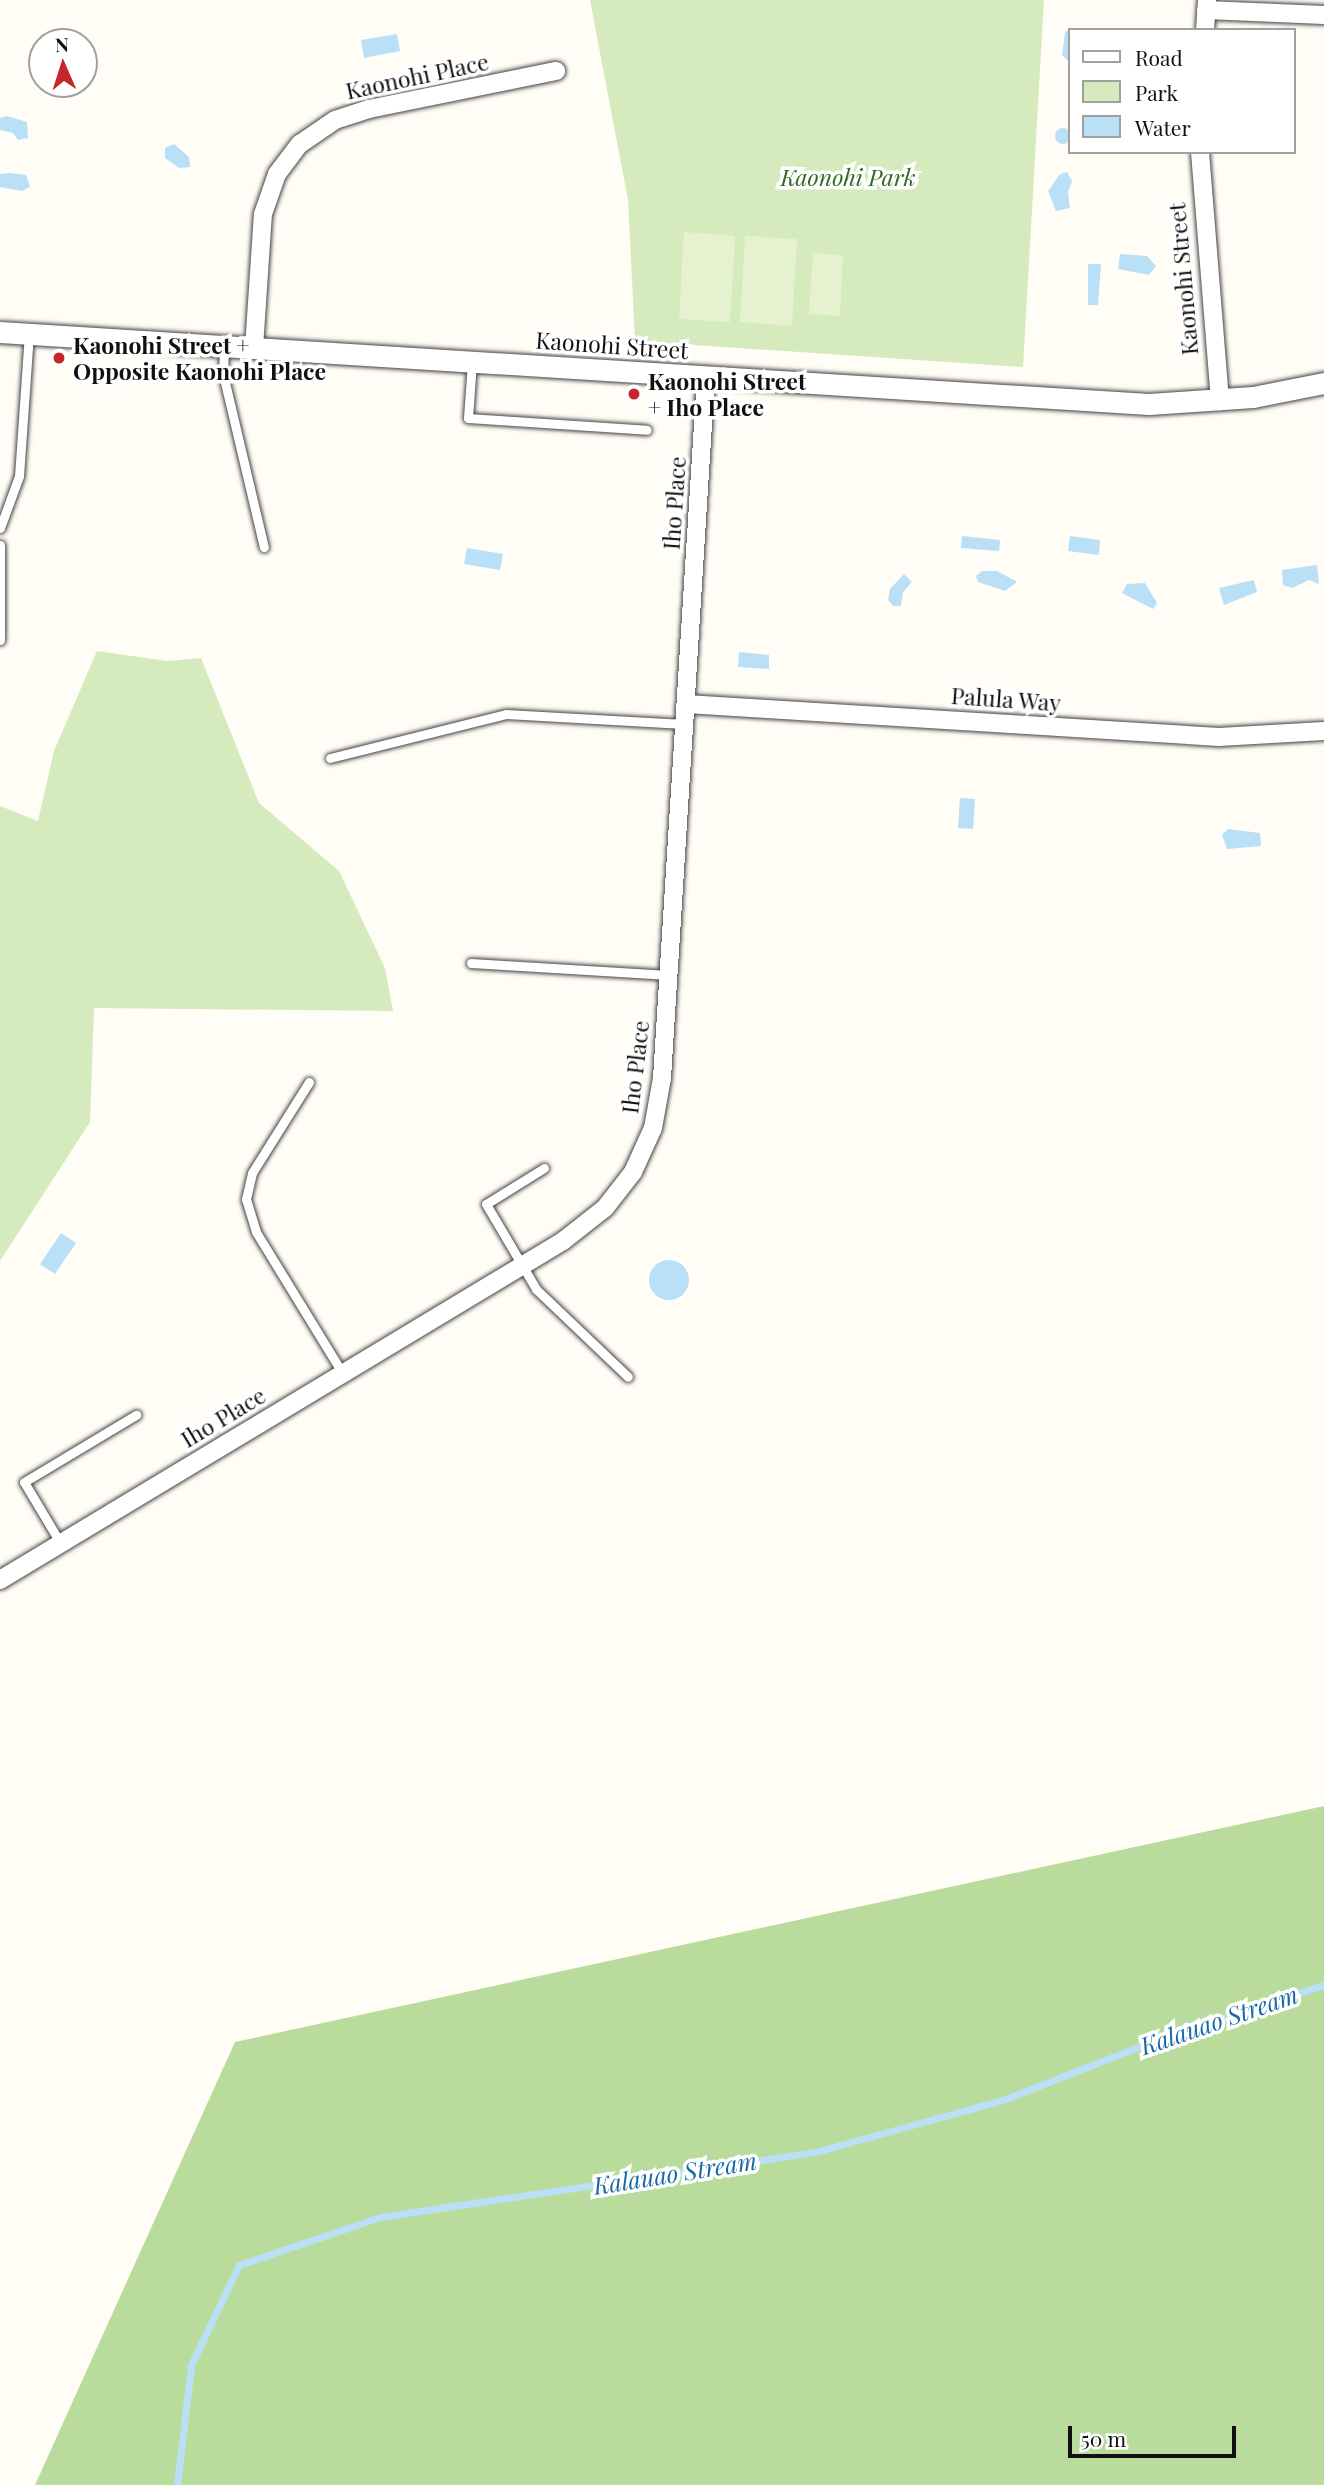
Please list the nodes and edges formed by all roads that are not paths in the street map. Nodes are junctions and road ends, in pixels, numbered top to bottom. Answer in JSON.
{"nodes":[{"id":1,"x":1207,"y":5,"type":"edge"},
{"id":2,"x":1324,"y":15,"type":"edge"},
{"id":3,"x":1205,"y":28,"type":"edge"},
{"id":4,"x":556,"y":71,"type":"dead end"},
{"id":5,"x":1200,"y":154,"type":"edge"},
{"id":6,"x":0,"y":332,"type":"edge"},
{"id":7,"x":29,"y":334,"type":"junction"},
{"id":8,"x":224,"y":346,"type":"junction"},
{"id":9,"x":254,"y":348,"type":"junction"},
{"id":10,"x":472,"y":362,"type":"junction"},
{"id":11,"x":706,"y":377,"type":"junction"},
{"id":12,"x":1324,"y":383,"type":"edge"},
{"id":13,"x":1220,"y":401,"type":"junction"},
{"id":14,"x":647,"y":430,"type":"dead end"},
{"id":15,"x":0,"y":528,"type":"edge"},
{"id":16,"x":0,"y":545,"type":"edge"},
{"id":17,"x":264,"y":547,"type":"dead end"},
{"id":18,"x":0,"y":640,"type":"edge"},
{"id":19,"x":685,"y":704,"type":"junction"},
{"id":20,"x":684,"y":724,"type":"junction"},
{"id":21,"x":1324,"y":731,"type":"edge"},
{"id":22,"x":330,"y":758,"type":"dead end"},
{"id":23,"x":471,"y":963,"type":"dead end"},
{"id":24,"x":669,"y":975,"type":"junction"},
{"id":25,"x":309,"y":1082,"type":"dead end"},
{"id":26,"x":544,"y":1168,"type":"dead end"},
{"id":27,"x":523,"y":1265,"type":"junction"},
{"id":28,"x":343,"y":1374,"type":"junction"},
{"id":29,"x":628,"y":1377,"type":"dead end"},
{"id":30,"x":136,"y":1415,"type":"dead end"},
{"id":31,"x":61,"y":1544,"type":"junction"},
{"id":32,"x":0,"y":1580,"type":"edge"}],
"edges":[{"from":1,"to":2,"type":"street"},
{"from":1,"to":3,"type":"street"},
{"from":4,"to":9,"type":"street","name":"Kaonohi Place"},
{"from":5,"to":13,"type":"street","name":"Kaonohi Street"},
{"from":6,"to":7,"type":"street","name":"Kaonohi Street"},
{"from":7,"to":8,"type":"street","name":"Kaonohi Street"},
{"from":7,"to":15,"type":"lane"},
{"from":8,"to":9,"type":"street","name":"Kaonohi Street"},
{"from":8,"to":17,"type":"lane"},
{"from":9,"to":10,"type":"street","name":"Kaonohi Street"},
{"from":10,"to":11,"type":"street","name":"Kaonohi Street"},
{"from":10,"to":14,"type":"lane"},
{"from":11,"to":13,"type":"street","name":"Kaonohi Street"},
{"from":11,"to":19,"type":"street","name":"Iho Place"},
{"from":12,"to":13,"type":"street","name":"Kaonohi Street"},
{"from":16,"to":18,"type":"lane"},
{"from":19,"to":20,"type":"street","name":"Iho Place"},
{"from":19,"to":21,"type":"street","name":"Palula Way"},
{"from":20,"to":22,"type":"lane"},
{"from":20,"to":24,"type":"street","name":"Iho Place"},
{"from":23,"to":24,"type":"lane"},
{"from":24,"to":27,"type":"street","name":"Iho Place"},
{"from":25,"to":28,"type":"lane"},
{"from":26,"to":27,"type":"lane"},
{"from":27,"to":28,"type":"street","name":"Iho Place"},
{"from":27,"to":29,"type":"lane"},
{"from":28,"to":31,"type":"street","name":"Iho Place"},
{"from":30,"to":31,"type":"lane"},
{"from":31,"to":32,"type":"street","name":"Iho Place"}]}
